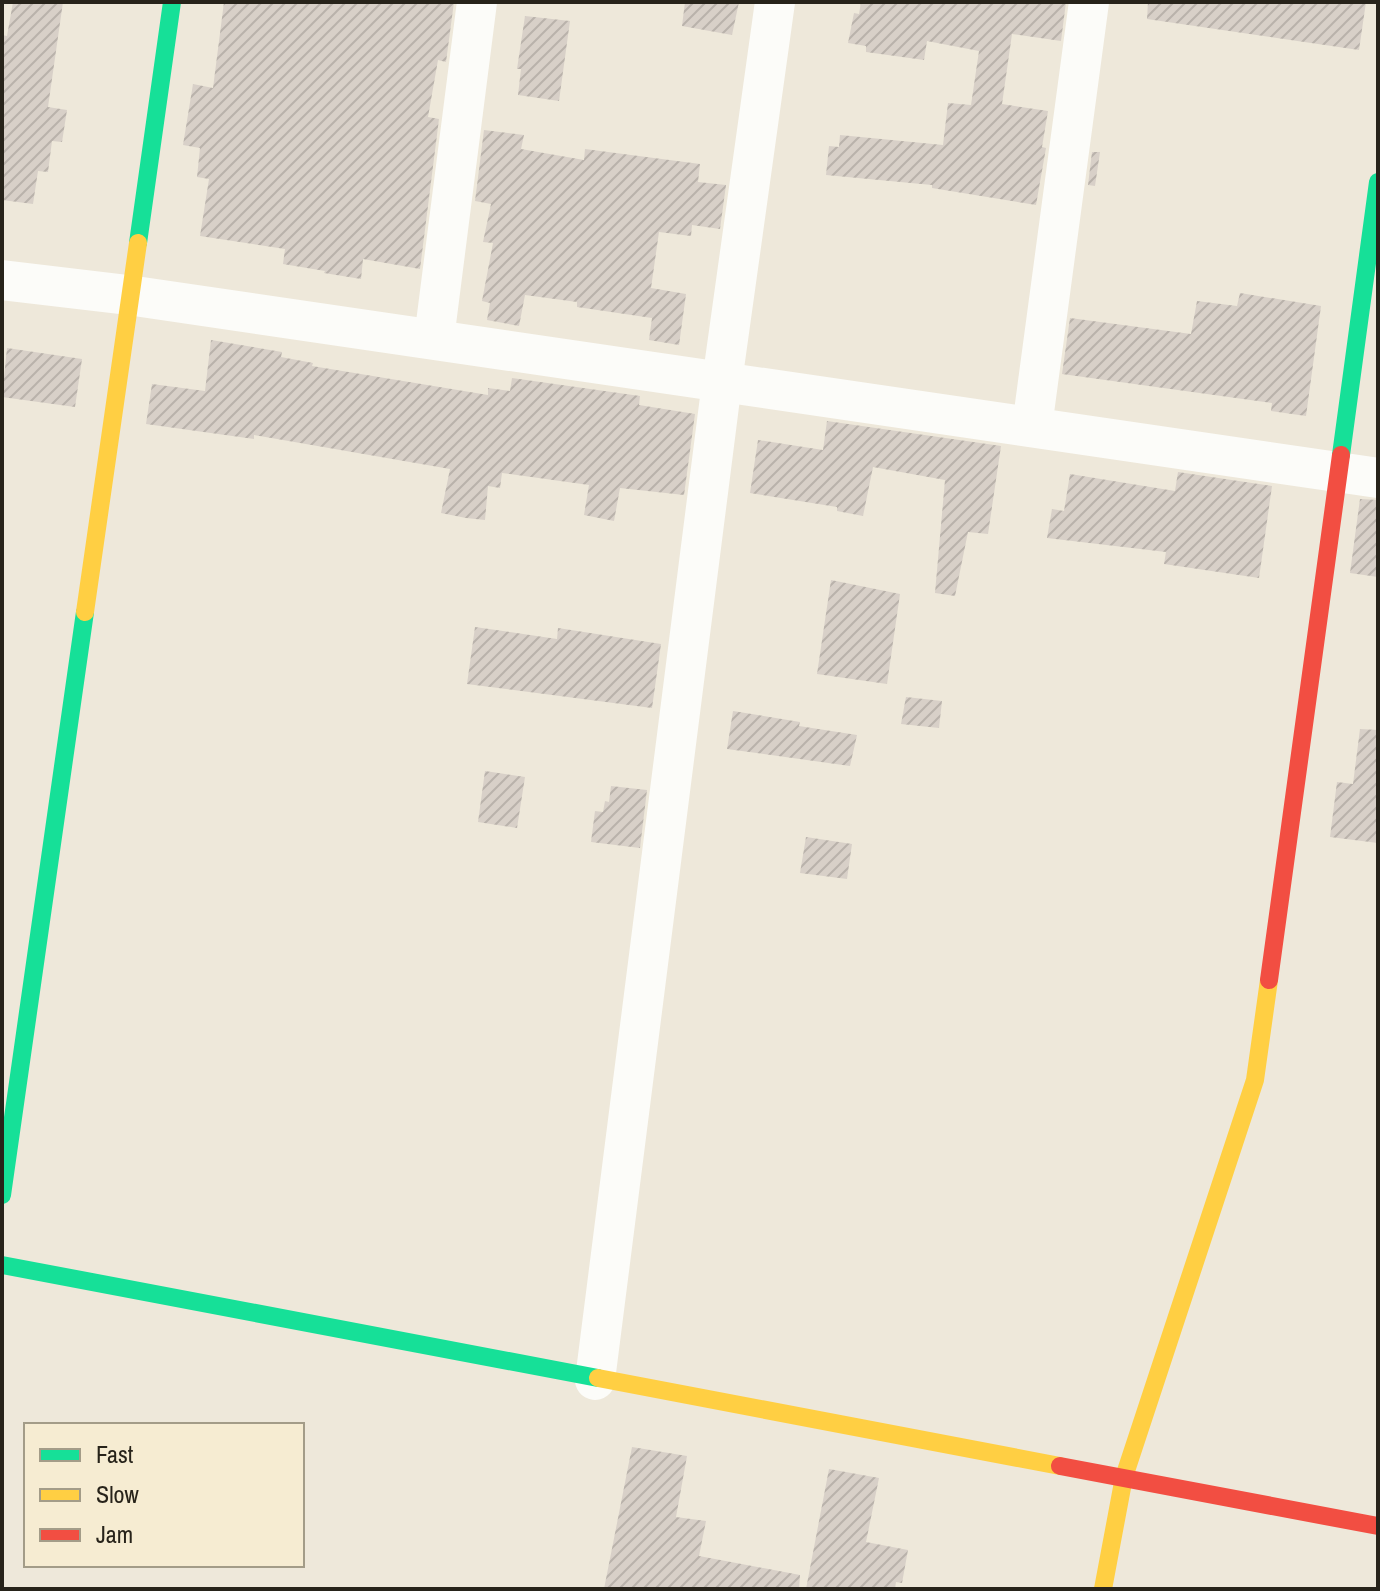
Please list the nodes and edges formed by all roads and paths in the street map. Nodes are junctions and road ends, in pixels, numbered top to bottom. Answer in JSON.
{"nodes":[{"id":1,"x":172,"y":2,"type":"edge"},
{"id":2,"x":477,"y":2,"type":"edge"},
{"id":3,"x":775,"y":2,"type":"edge"},
{"id":4,"x":1089,"y":2,"type":"edge"},
{"id":5,"x":1378,"y":182,"type":"edge"},
{"id":6,"x":2,"y":280,"type":"edge"},
{"id":7,"x":128,"y":295,"type":"junction"},
{"id":8,"x":434,"y":339,"type":"junction"},
{"id":9,"x":722,"y":382,"type":"junction"},
{"id":10,"x":1032,"y":427,"type":"junction"},
{"id":11,"x":1338,"y":472,"type":"junction"},
{"id":12,"x":1378,"y":478,"type":"edge"},
{"id":13,"x":2,"y":1195,"type":"edge"},
{"id":14,"x":2,"y":1265,"type":"edge"},
{"id":15,"x":595,"y":1380,"type":"junction"},
{"id":16,"x":1124,"y":1477,"type":"junction"},
{"id":17,"x":1378,"y":1526,"type":"edge"},
{"id":18,"x":1103,"y":1589,"type":"edge"}],
"edges":[{"from":1,"to":7,"type":"street"},
{"from":2,"to":8,"type":"street"},
{"from":3,"to":9,"type":"street"},
{"from":4,"to":10,"type":"street"},
{"from":5,"to":11,"type":"street"},
{"from":6,"to":7,"type":"street"},
{"from":7,"to":8,"type":"street"},
{"from":7,"to":13,"type":"street"},
{"from":8,"to":9,"type":"street"},
{"from":9,"to":10,"type":"street"},
{"from":9,"to":15,"type":"street"},
{"from":10,"to":11,"type":"street"},
{"from":11,"to":12,"type":"street"},
{"from":11,"to":16,"type":"street"},
{"from":14,"to":15,"type":"street"},
{"from":15,"to":16,"type":"street"},
{"from":16,"to":17,"type":"street"},
{"from":16,"to":18,"type":"street"}]}
